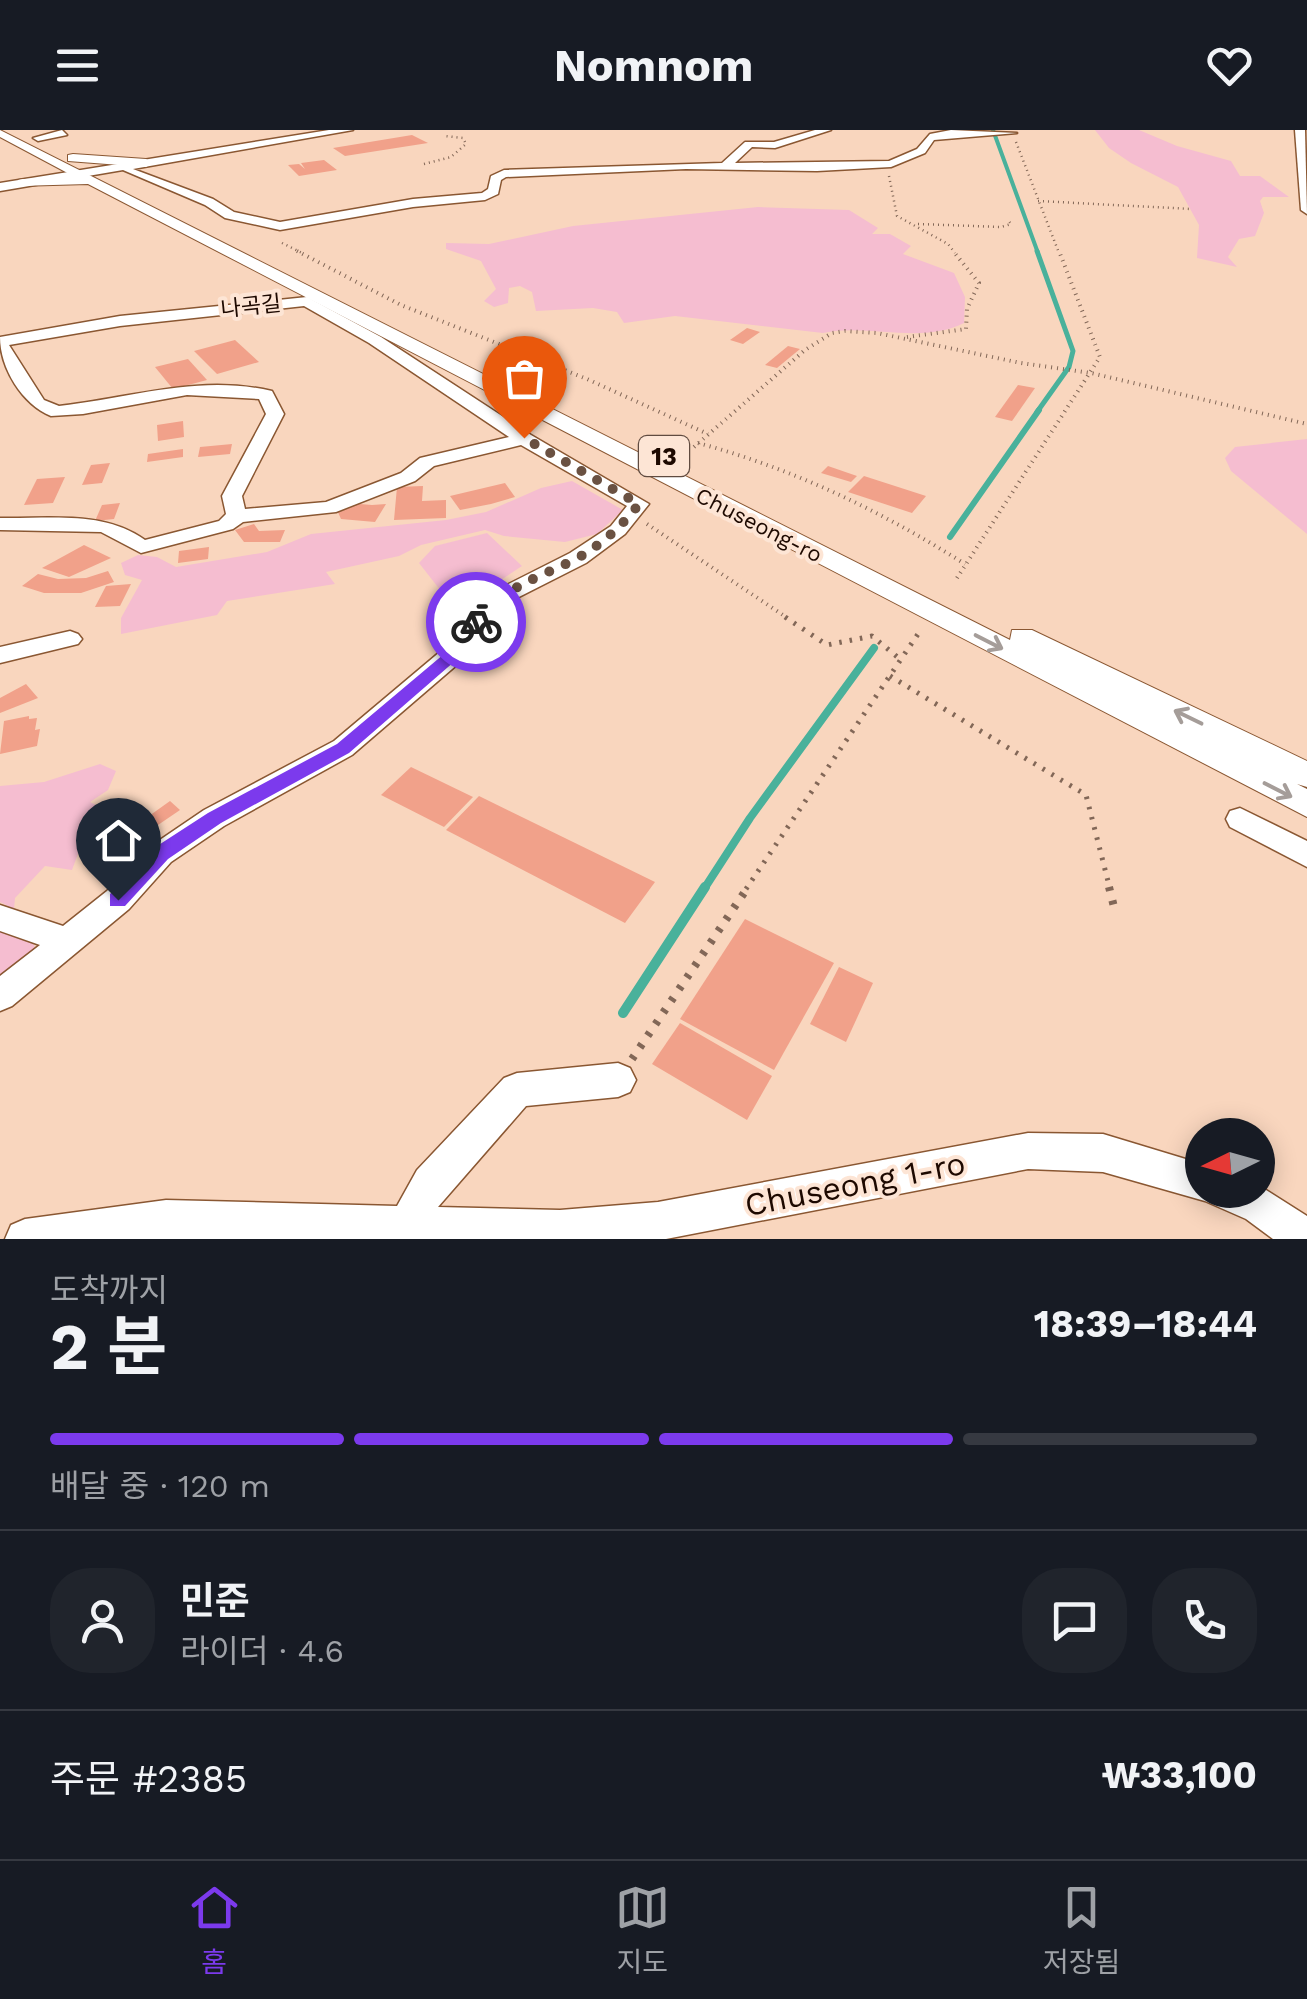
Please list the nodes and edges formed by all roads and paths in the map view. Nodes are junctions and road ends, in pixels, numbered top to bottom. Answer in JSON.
{"nodes":[{"id":1,"x":348,"y":130,"type":"edge"},
{"id":2,"x":826,"y":130,"type":"edge"},
{"id":3,"x":1300,"y":130,"type":"edge"},
{"id":4,"x":984,"y":131,"type":"edge"},
{"id":5,"x":0,"y":132,"type":"edge"},
{"id":6,"x":916,"y":132,"type":"edge"},
{"id":7,"x":63,"y":133,"type":"dead end"},
{"id":8,"x":1008,"y":133,"type":"joint"},
{"id":9,"x":31,"y":134,"type":"edge"},
{"id":10,"x":445,"y":136,"type":"dead end"},
{"id":11,"x":930,"y":137,"type":"junction"},
{"id":12,"x":146,"y":163,"type":"junction"},
{"id":13,"x":424,"y":164,"type":"dead end"},
{"id":14,"x":885,"y":164,"type":"junction"},
{"id":15,"x":726,"y":166,"type":"junction"},
{"id":16,"x":79,"y":170,"type":"junction"},
{"id":17,"x":125,"y":178,"type":"junction"},
{"id":18,"x":23,"y":183,"type":"junction"},
{"id":19,"x":0,"y":186,"type":"edge"},
{"id":20,"x":1038,"y":201,"type":"junction"},
{"id":21,"x":1191,"y":209,"type":"dead end"},
{"id":22,"x":1307,"y":210,"type":"edge"},
{"id":23,"x":236,"y":216,"type":"junction"},
{"id":24,"x":1008,"y":220,"type":"dead end"},
{"id":25,"x":916,"y":224,"type":"junction"},
{"id":26,"x":901,"y":338,"type":"junction"},
{"id":27,"x":0,"y":343,"type":"edge"},
{"id":28,"x":1091,"y":373,"type":"junction"},
{"id":29,"x":1307,"y":424,"type":"edge"},
{"id":30,"x":708,"y":434,"type":"junction"},
{"id":31,"x":524,"y":438,"type":"junction"},
{"id":32,"x":632,"y":514,"type":"junction"},
{"id":33,"x":237,"y":516,"type":"junction"},
{"id":34,"x":0,"y":524,"type":"edge"},
{"id":35,"x":965,"y":564,"type":"junction"},
{"id":36,"x":956,"y":578,"type":"dead end"},
{"id":37,"x":918,"y":634,"type":"dead end"},
{"id":38,"x":70,"y":639,"type":"dead end"},
{"id":39,"x":0,"y":654,"type":"edge"},
{"id":40,"x":900,"y":660,"type":"junction"},
{"id":41,"x":890,"y":676,"type":"junction"},
{"id":42,"x":1307,"y":776,"type":"edge"},
{"id":43,"x":1307,"y":804,"type":"edge"},
{"id":44,"x":1240,"y":819,"type":"dead end"},
{"id":45,"x":1307,"y":855,"type":"edge"},
{"id":46,"x":1114,"y":907,"type":"dead end"},
{"id":47,"x":0,"y":918,"type":"edge"},
{"id":48,"x":65,"y":940,"type":"junction"},
{"id":49,"x":0,"y":996,"type":"edge"},
{"id":50,"x":618,"y":1080,"type":"joint"},
{"id":51,"x":1185,"y":1179,"type":"edge"},
{"id":52,"x":1263,"y":1208,"type":"edge"},
{"id":53,"x":408,"y":1225,"type":"junction"},
{"id":54,"x":25,"y":1239,"type":"edge"},
{"id":55,"x":1306,"y":1239,"type":"edge"}],
"edges":[{"from":1,"to":12,"type":"street"},
{"from":2,"to":15,"type":"street"},
{"from":3,"to":22,"type":"street"},
{"from":4,"to":8,"type":"street"},
{"from":4,"to":11,"type":"street"},
{"from":5,"to":16,"type":"main road","name":"Chuseong-ro","number":"13"},
{"from":6,"to":11,"type":"street"},
{"from":7,"to":9,"type":"street"},
{"from":8,"to":20,"type":"path"},
{"from":9,"to":16,"type":"main road","name":"Chuseong-ro","number":"13"},
{"from":10,"to":13,"type":"path"},
{"from":11,"to":14,"type":"street"},
{"from":12,"to":16,"type":"main road"},
{"from":12,"to":16,"type":"street"},
{"from":12,"to":17,"type":"main road"},
{"from":14,"to":15,"type":"street"},
{"from":14,"to":25,"type":"path"},
{"from":15,"to":23,"type":"street"},
{"from":16,"to":17,"type":"main road","name":"Chuseong-ro","number":"13"},
{"from":16,"to":18,"type":"main road"},
{"from":16,"to":18,"type":"main road"},
{"from":16,"to":43,"type":"main road","name":"Chuseong-ro","number":"13","one_way":true},
{"from":17,"to":23,"type":"street"},
{"from":42,"to":17,"type":"main road","name":"Chuseong-ro","number":"13","one_way":true},
{"from":18,"to":19,"type":"street"},
{"from":20,"to":21,"type":"path"},
{"from":20,"to":28,"type":"path"},
{"from":23,"to":30,"type":"path"},
{"from":24,"to":25,"type":"path"},
{"from":25,"to":26,"type":"path"},
{"from":26,"to":28,"type":"path"},
{"from":26,"to":30,"type":"path"},
{"from":27,"to":31,"type":"street","name":"나곡길"},
{"from":27,"to":33,"type":"street","name":"나곡길"},
{"from":28,"to":29,"type":"path"},
{"from":28,"to":35,"type":"path"},
{"from":30,"to":35,"type":"path"},
{"from":31,"to":32,"type":"street","name":"나곡길"},
{"from":31,"to":33,"type":"street"},
{"from":32,"to":40,"type":"path"},
{"from":32,"to":48,"type":"street"},
{"from":33,"to":34,"type":"street"},
{"from":35,"to":36,"type":"path"},
{"from":37,"to":40,"type":"path"},
{"from":38,"to":39,"type":"street"},
{"from":40,"to":41,"type":"path"},
{"from":41,"to":46,"type":"path"},
{"from":41,"to":50,"type":"path"},
{"from":44,"to":45,"type":"street"},
{"from":47,"to":48,"type":"street"},
{"from":48,"to":49,"type":"street"},
{"from":50,"to":53,"type":"street"},
{"from":51,"to":53,"type":"street","name":"Chuseong 1-ro"},
{"from":52,"to":55,"type":"street"},
{"from":53,"to":54,"type":"street","name":"Chuseong 1-ro"}]}
